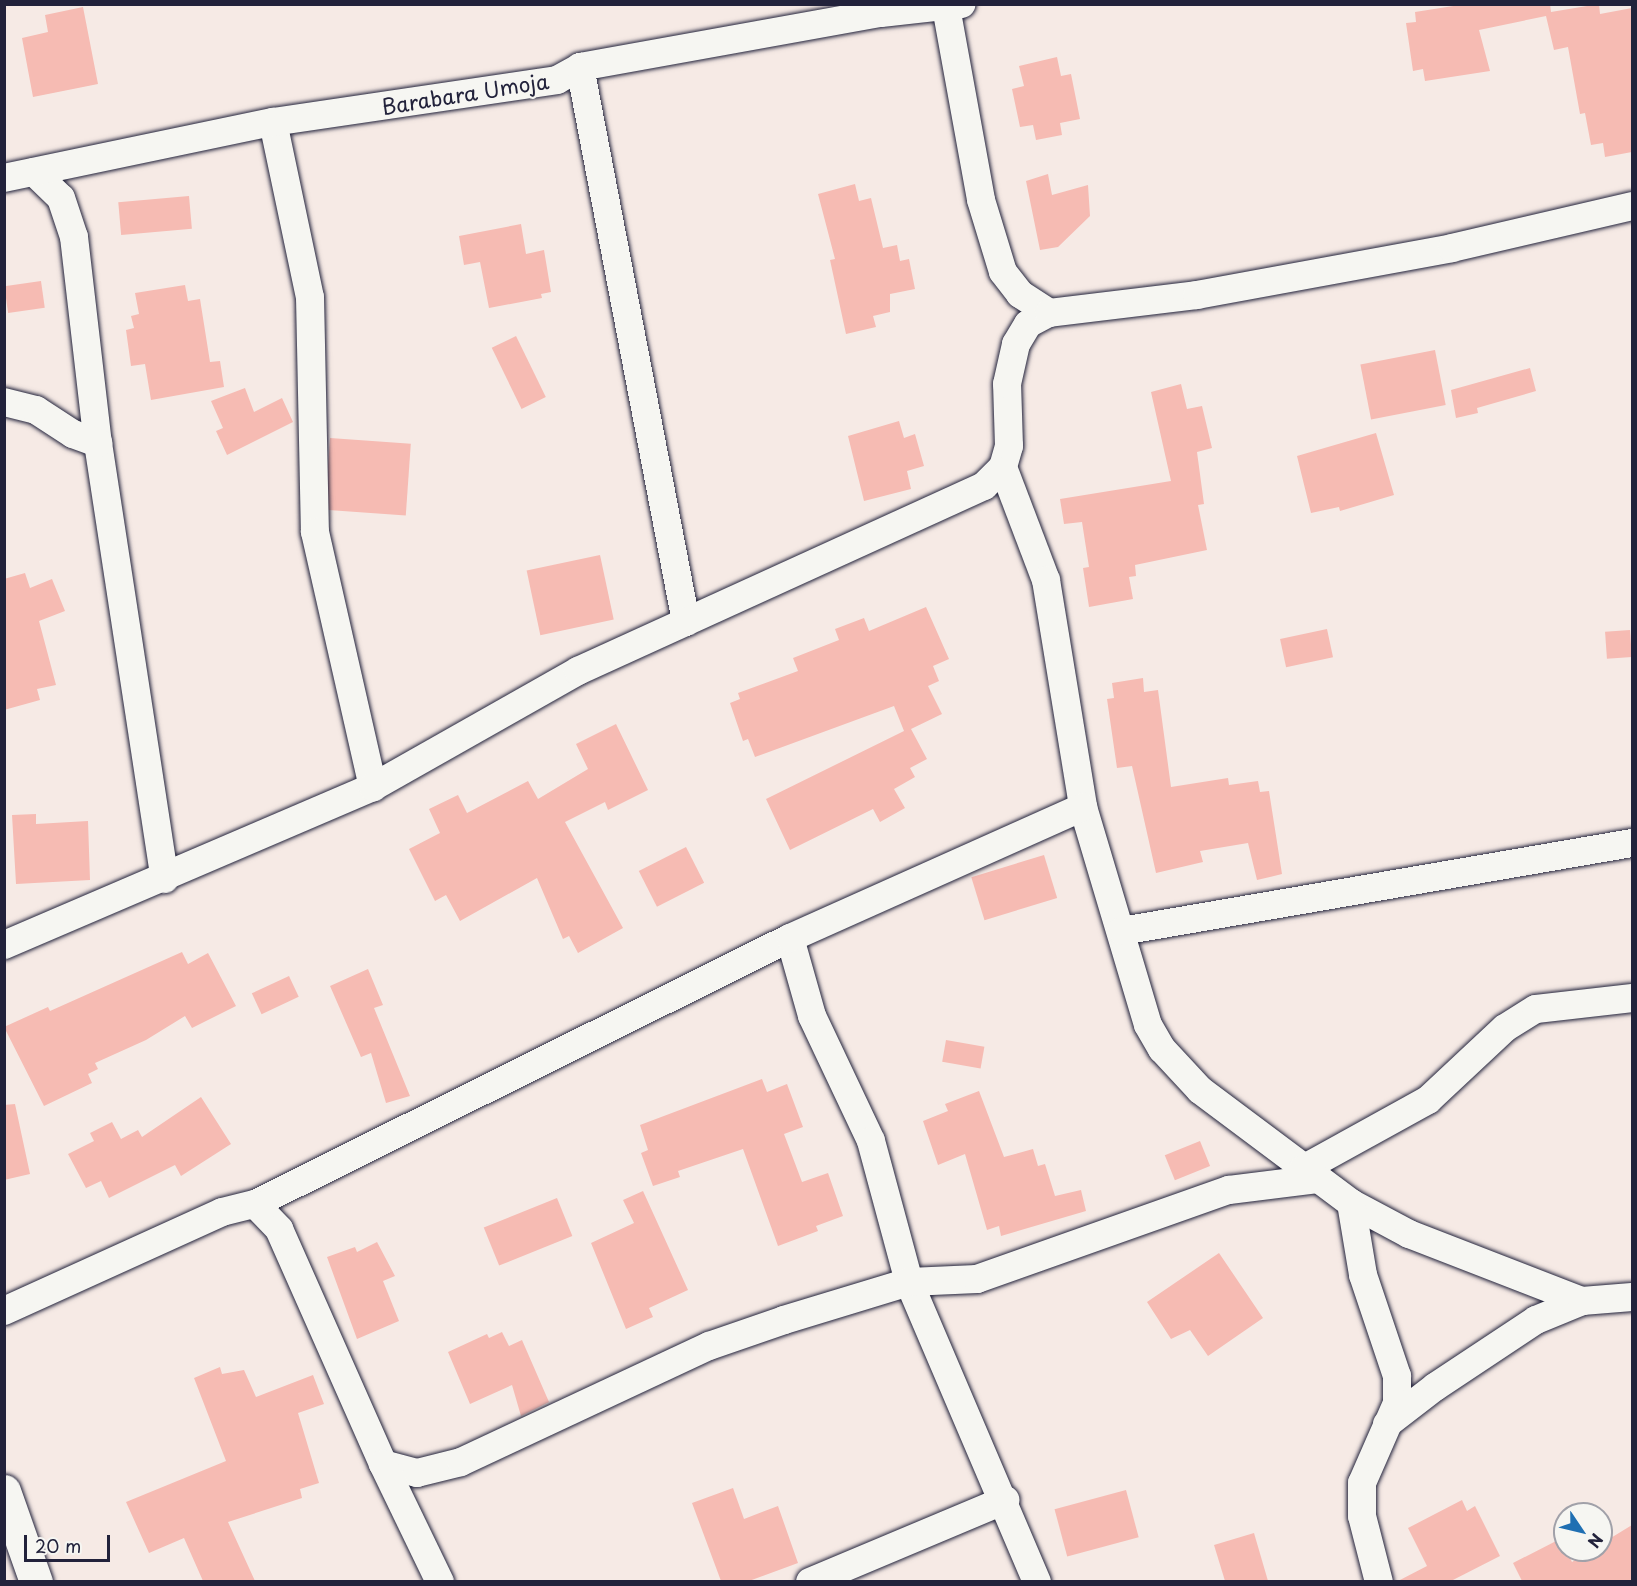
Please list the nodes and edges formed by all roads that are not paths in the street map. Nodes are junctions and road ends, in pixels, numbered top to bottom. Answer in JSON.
{"nodes":[{"id":1,"x":954,"y":6,"type":"edge"},
{"id":2,"x":880,"y":9,"type":"edge"},
{"id":3,"x":580,"y":68,"type":"junction"},
{"id":4,"x":273,"y":122,"type":"junction"},
{"id":5,"x":34,"y":172,"type":"junction"},
{"id":6,"x":4,"y":178,"type":"edge"},
{"id":7,"x":1632,"y":206,"type":"edge"},
{"id":8,"x":1039,"y":319,"type":"junction"},
{"id":9,"x":4,"y":402,"type":"edge"},
{"id":10,"x":98,"y":443,"type":"junction"},
{"id":11,"x":1003,"y":467,"type":"junction"},
{"id":12,"x":686,"y":622,"type":"junction"},
{"id":13,"x":373,"y":787,"type":"junction"},
{"id":14,"x":1083,"y":807,"type":"junction"},
{"id":15,"x":1632,"y":843,"type":"edge"},
{"id":16,"x":165,"y":879,"type":"junction"},
{"id":17,"x":1122,"y":931,"type":"junction"},
{"id":18,"x":790,"y":938,"type":"junction"},
{"id":19,"x":4,"y":945,"type":"edge"},
{"id":20,"x":1632,"y":998,"type":"edge"},
{"id":21,"x":1310,"y":1174,"type":"junction"},
{"id":22,"x":1351,"y":1203,"type":"junction"},
{"id":23,"x":255,"y":1204,"type":"junction"},
{"id":24,"x":909,"y":1282,"type":"junction"},
{"id":25,"x":1632,"y":1297,"type":"edge"},
{"id":26,"x":1582,"y":1301,"type":"junction"},
{"id":27,"x":4,"y":1311,"type":"edge"},
{"id":28,"x":1387,"y":1424,"type":"junction"},
{"id":29,"x":383,"y":1464,"type":"junction"},
{"id":30,"x":5,"y":1492,"type":"edge"},
{"id":31,"x":1005,"y":1500,"type":"junction"},
{"id":32,"x":36,"y":1581,"type":"edge"},
{"id":33,"x":440,"y":1581,"type":"edge"},
{"id":34,"x":810,"y":1581,"type":"edge"},
{"id":35,"x":1037,"y":1581,"type":"edge"},
{"id":36,"x":1378,"y":1581,"type":"edge"}],
"edges":[{"from":1,"to":2,"type":"street","name":"Barabara Umoja"},
{"from":1,"to":8,"type":"street"},
{"from":2,"to":3,"type":"street","name":"Barabara Umoja"},
{"from":3,"to":4,"type":"street","name":"Barabara Umoja"},
{"from":3,"to":12,"type":"street"},
{"from":4,"to":5,"type":"street","name":"Barabara Umoja"},
{"from":4,"to":13,"type":"street"},
{"from":5,"to":6,"type":"street","name":"Barabara Umoja"},
{"from":5,"to":10,"type":"street"},
{"from":7,"to":8,"type":"street"},
{"from":8,"to":11,"type":"street"},
{"from":9,"to":10,"type":"street"},
{"from":10,"to":16,"type":"street"},
{"from":11,"to":12,"type":"street"},
{"from":11,"to":14,"type":"street"},
{"from":12,"to":13,"type":"street"},
{"from":13,"to":16,"type":"street"},
{"from":14,"to":17,"type":"street"},
{"from":14,"to":18,"type":"street"},
{"from":15,"to":17,"type":"street"},
{"from":16,"to":19,"type":"street"},
{"from":17,"to":21,"type":"street"},
{"from":18,"to":23,"type":"street"},
{"from":18,"to":24,"type":"street"},
{"from":20,"to":21,"type":"street"},
{"from":21,"to":22,"type":"street"},
{"from":21,"to":24,"type":"street"},
{"from":22,"to":26,"type":"street"},
{"from":22,"to":28,"type":"street"},
{"from":23,"to":27,"type":"street"},
{"from":23,"to":29,"type":"street"},
{"from":24,"to":29,"type":"street"},
{"from":24,"to":31,"type":"street"},
{"from":25,"to":26,"type":"street"},
{"from":26,"to":28,"type":"street"},
{"from":28,"to":36,"type":"street"},
{"from":29,"to":33,"type":"street"},
{"from":30,"to":32,"type":"street"},
{"from":31,"to":34,"type":"street"},
{"from":31,"to":35,"type":"street"}]}
